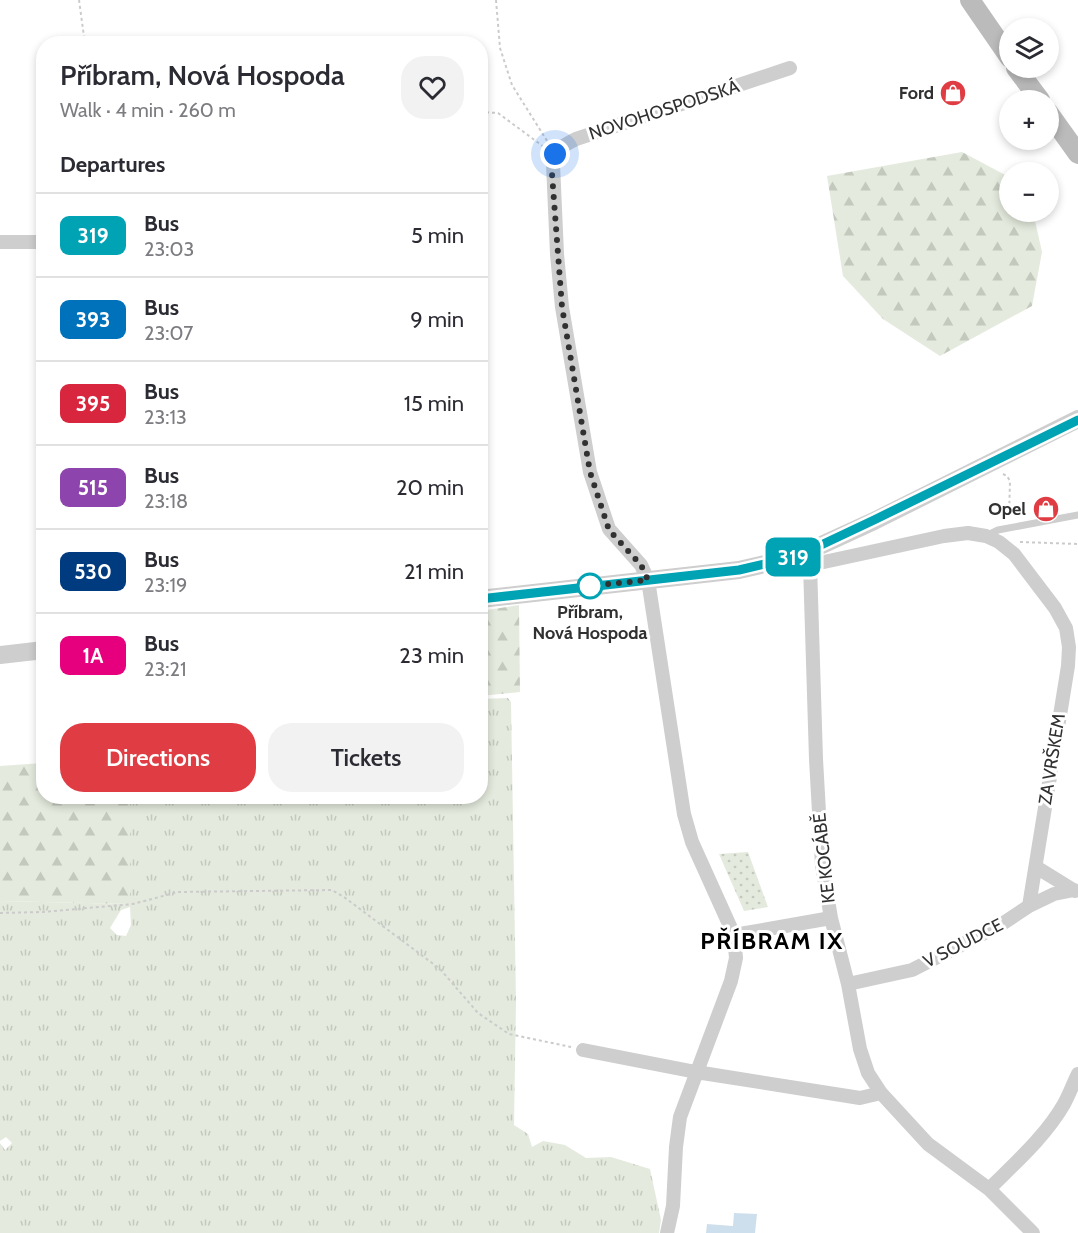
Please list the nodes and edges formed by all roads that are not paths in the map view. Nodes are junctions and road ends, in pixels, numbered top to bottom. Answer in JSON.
{"nodes":[{"id":1,"x":970,"y":0,"type":"edge"},
{"id":2,"x":999,"y":41,"type":"edge"},
{"id":3,"x":790,"y":68,"type":"dead end"},
{"id":4,"x":1059,"y":127,"type":"edge"},
{"id":5,"x":1078,"y":154,"type":"edge"},
{"id":6,"x":36,"y":242,"type":"edge"},
{"id":7,"x":0,"y":243,"type":"edge"},
{"id":8,"x":1078,"y":419,"type":"edge"},
{"id":9,"x":1078,"y":515,"type":"edge"},
{"id":10,"x":994,"y":536,"type":"junction"},
{"id":11,"x":806,"y":560,"type":"junction"},
{"id":12,"x":648,"y":580,"type":"junction"},
{"id":13,"x":488,"y":598,"type":"edge"},
{"id":14,"x":36,"y":651,"type":"edge"},
{"id":15,"x":0,"y":655,"type":"edge"},
{"id":16,"x":1036,"y":867,"type":"junction"},
{"id":17,"x":1076,"y":891,"type":"edge"},
{"id":18,"x":1029,"y":906,"type":"junction"},
{"id":19,"x":831,"y":918,"type":"junction"},
{"id":20,"x":734,"y":935,"type":"junction"},
{"id":21,"x":848,"y":984,"type":"junction"},
{"id":22,"x":583,"y":1050,"type":"road end"},
{"id":23,"x":696,"y":1072,"type":"junction"},
{"id":24,"x":1078,"y":1074,"type":"edge"},
{"id":25,"x":881,"y":1093,"type":"junction"},
{"id":26,"x":988,"y":1189,"type":"junction"},
{"id":27,"x":667,"y":1233,"type":"edge"},
{"id":28,"x":1033,"y":1233,"type":"edge"}],
"edges":[{"from":1,"to":2,"type":"main road"},
{"from":3,"to":12,"type":"street","name":"NOVOHOSPODSKÁ"},
{"from":4,"to":5,"type":"main road"},
{"from":6,"to":7,"type":"street"},
{"from":8,"to":11,"type":"street"},
{"from":9,"to":10,"type":"lane"},
{"from":10,"to":11,"type":"street"},
{"from":10,"to":16,"type":"street","name":"ZA VRŠKEM"},
{"from":11,"to":12,"type":"street"},
{"from":11,"to":19,"type":"street","name":"KE KOCÁBĚ"},
{"from":12,"to":13,"type":"street"},
{"from":12,"to":20,"type":"street"},
{"from":14,"to":15,"type":"street"},
{"from":16,"to":17,"type":"street","name":"V SOUDCE"},
{"from":16,"to":18,"type":"street","name":"ZA VRŠKEM"},
{"from":17,"to":18,"type":"street","name":"V SOUDCE"},
{"from":18,"to":21,"type":"street","name":"V SOUDCE"},
{"from":19,"to":20,"type":"street"},
{"from":19,"to":21,"type":"street","name":"KE KOCÁBĚ"},
{"from":20,"to":23,"type":"street"},
{"from":21,"to":25,"type":"street","name":"KE KOCÁBĚ"},
{"from":22,"to":23,"type":"street"},
{"from":23,"to":25,"type":"street"},
{"from":23,"to":27,"type":"street"},
{"from":24,"to":26,"type":"street"},
{"from":25,"to":26,"type":"street","name":"KE KOCÁBĚ"},
{"from":26,"to":28,"type":"street","name":"KE KOCÁBĚ"}]}
